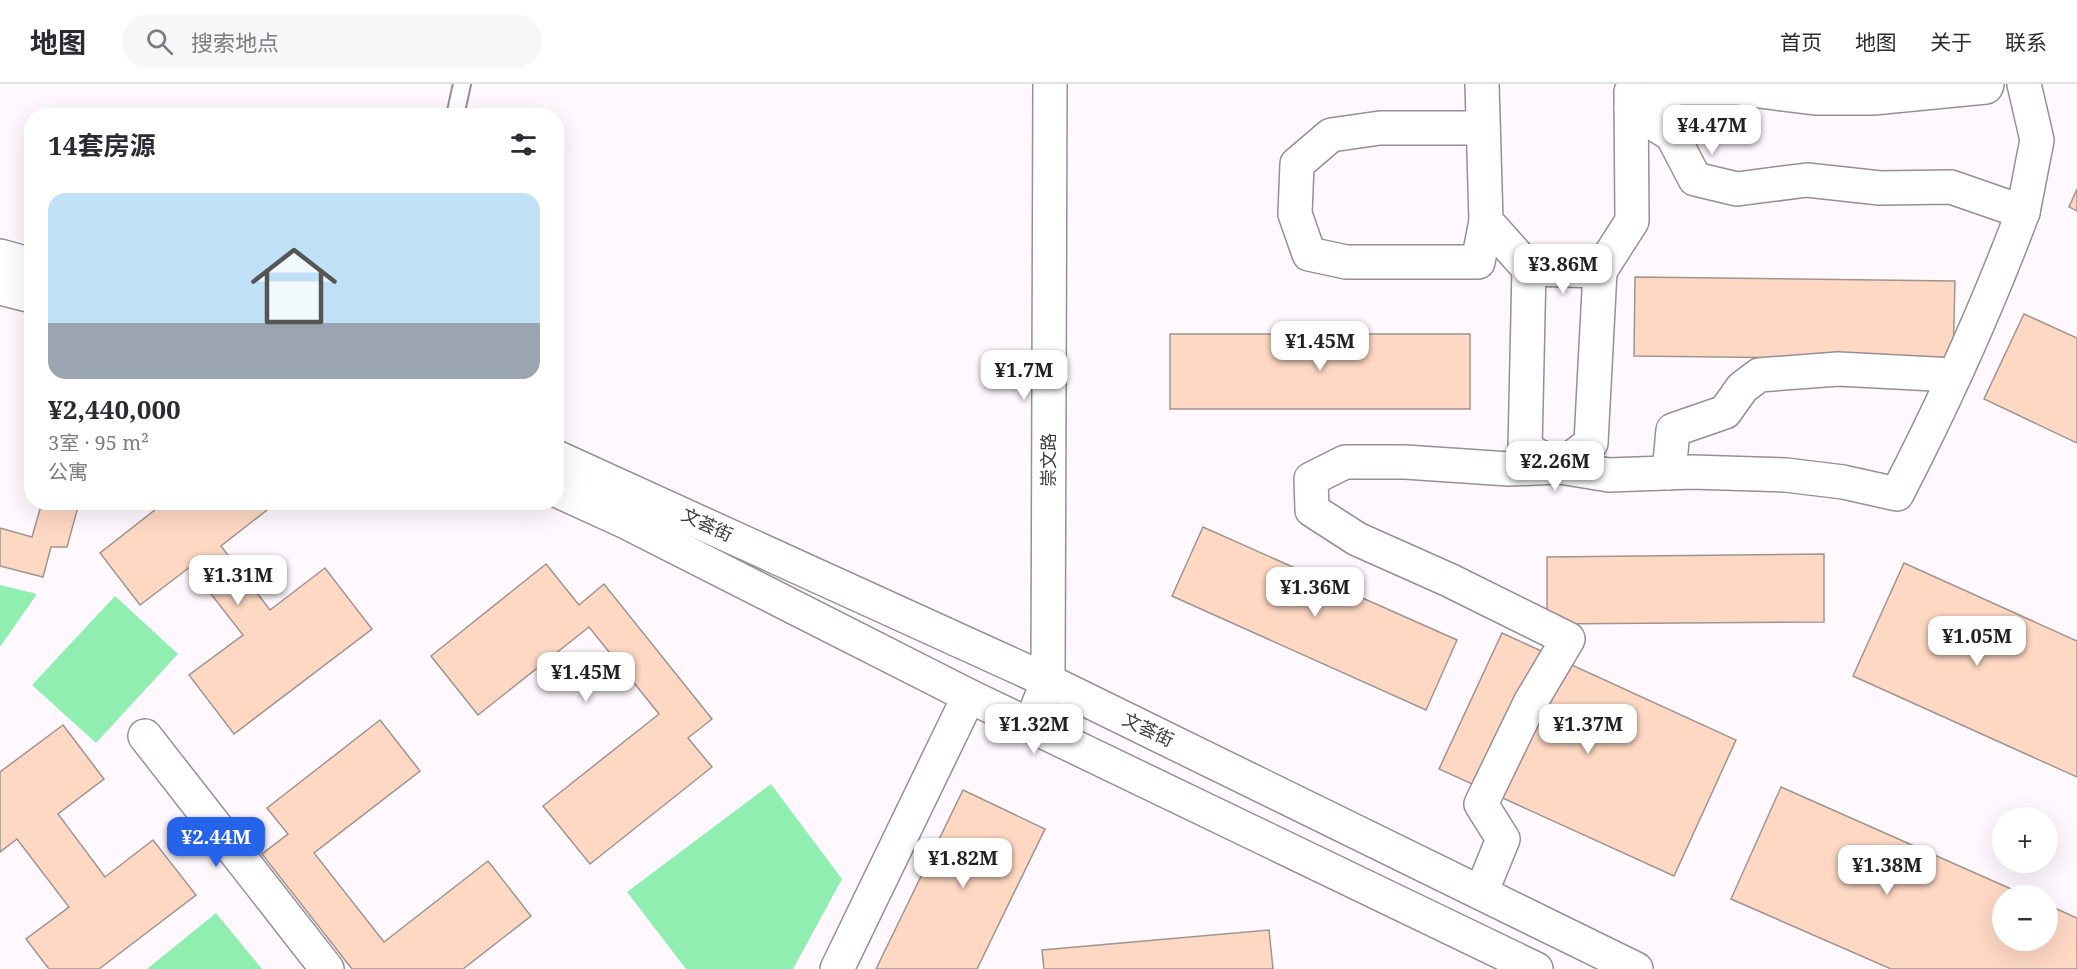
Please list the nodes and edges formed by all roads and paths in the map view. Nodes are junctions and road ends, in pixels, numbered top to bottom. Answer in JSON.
{"nodes":[{"id":1,"x":462,"y":84,"type":"edge"},
{"id":2,"x":1050,"y":84,"type":"edge"},
{"id":3,"x":1482,"y":84,"type":"edge"},
{"id":4,"x":1987,"y":84,"type":"edge"},
{"id":5,"x":2024,"y":84,"type":"edge"},
{"id":6,"x":1631,"y":96,"type":"edge"},
{"id":7,"x":456,"y":108,"type":"edge"},
{"id":8,"x":1483,"y":128,"type":"junction"},
{"id":9,"x":2023,"y":212,"type":"junction"},
{"id":10,"x":1486,"y":221,"type":"junction"},
{"id":11,"x":0,"y":256,"type":"edge"},
{"id":12,"x":24,"y":263,"type":"edge"},
{"id":13,"x":1529,"y":269,"type":"junction"},
{"id":14,"x":1600,"y":271,"type":"junction"},
{"id":15,"x":0,"y":288,"type":"edge"},
{"id":16,"x":24,"y":294,"type":"edge"},
{"id":17,"x":1954,"y":375,"type":"junction"},
{"id":18,"x":564,"y":461,"type":"edge"},
{"id":19,"x":1560,"y":467,"type":"junction"},
{"id":20,"x":1669,"y":473,"type":"junction"},
{"id":21,"x":564,"y":494,"type":"edge"},
{"id":22,"x":1048,"y":681,"type":"junction"},
{"id":23,"x":969,"y":696,"type":"junction"},
{"id":24,"x":1030,"y":725,"type":"junction"},
{"id":25,"x":145,"y":736,"type":"dead end"},
{"id":26,"x":1481,"y":893,"type":"junction"},
{"id":27,"x":327,"y":969,"type":"edge"},
{"id":28,"x":837,"y":969,"type":"edge"},
{"id":29,"x":1536,"y":969,"type":"edge"},
{"id":30,"x":1636,"y":969,"type":"edge"}],
"edges":[{"from":1,"to":7,"type":"lane"},
{"from":2,"to":22,"type":"street","name":"崇文路"},
{"from":3,"to":8,"type":"street"},
{"from":4,"to":6,"type":"street"},
{"from":5,"to":9,"type":"street"},
{"from":6,"to":9,"type":"street"},
{"from":6,"to":14,"type":"street"},
{"from":8,"to":10,"type":"street"},
{"from":8,"to":10,"type":"street"},
{"from":9,"to":17,"type":"street"},
{"from":10,"to":13,"type":"street"},
{"from":11,"to":12,"type":"street"},
{"from":13,"to":14,"type":"street"},
{"from":13,"to":19,"type":"street"},
{"from":14,"to":19,"type":"street"},
{"from":15,"to":16,"type":"street"},
{"from":17,"to":20,"type":"street"},
{"from":17,"to":20,"type":"street"},
{"from":18,"to":22,"type":"street","name":"文荟街"},
{"from":19,"to":20,"type":"street"},
{"from":19,"to":26,"type":"street"},
{"from":21,"to":23,"type":"street","name":"文荟街"},
{"from":22,"to":24,"type":"street","name":"崇文路"},
{"from":22,"to":26,"type":"street","name":"文荟街"},
{"from":23,"to":24,"type":"street","name":"文荟街"},
{"from":23,"to":28,"type":"street"},
{"from":24,"to":29,"type":"street","name":"文荟街"},
{"from":25,"to":27,"type":"street"},
{"from":26,"to":30,"type":"street","name":"文荟街"}]}
